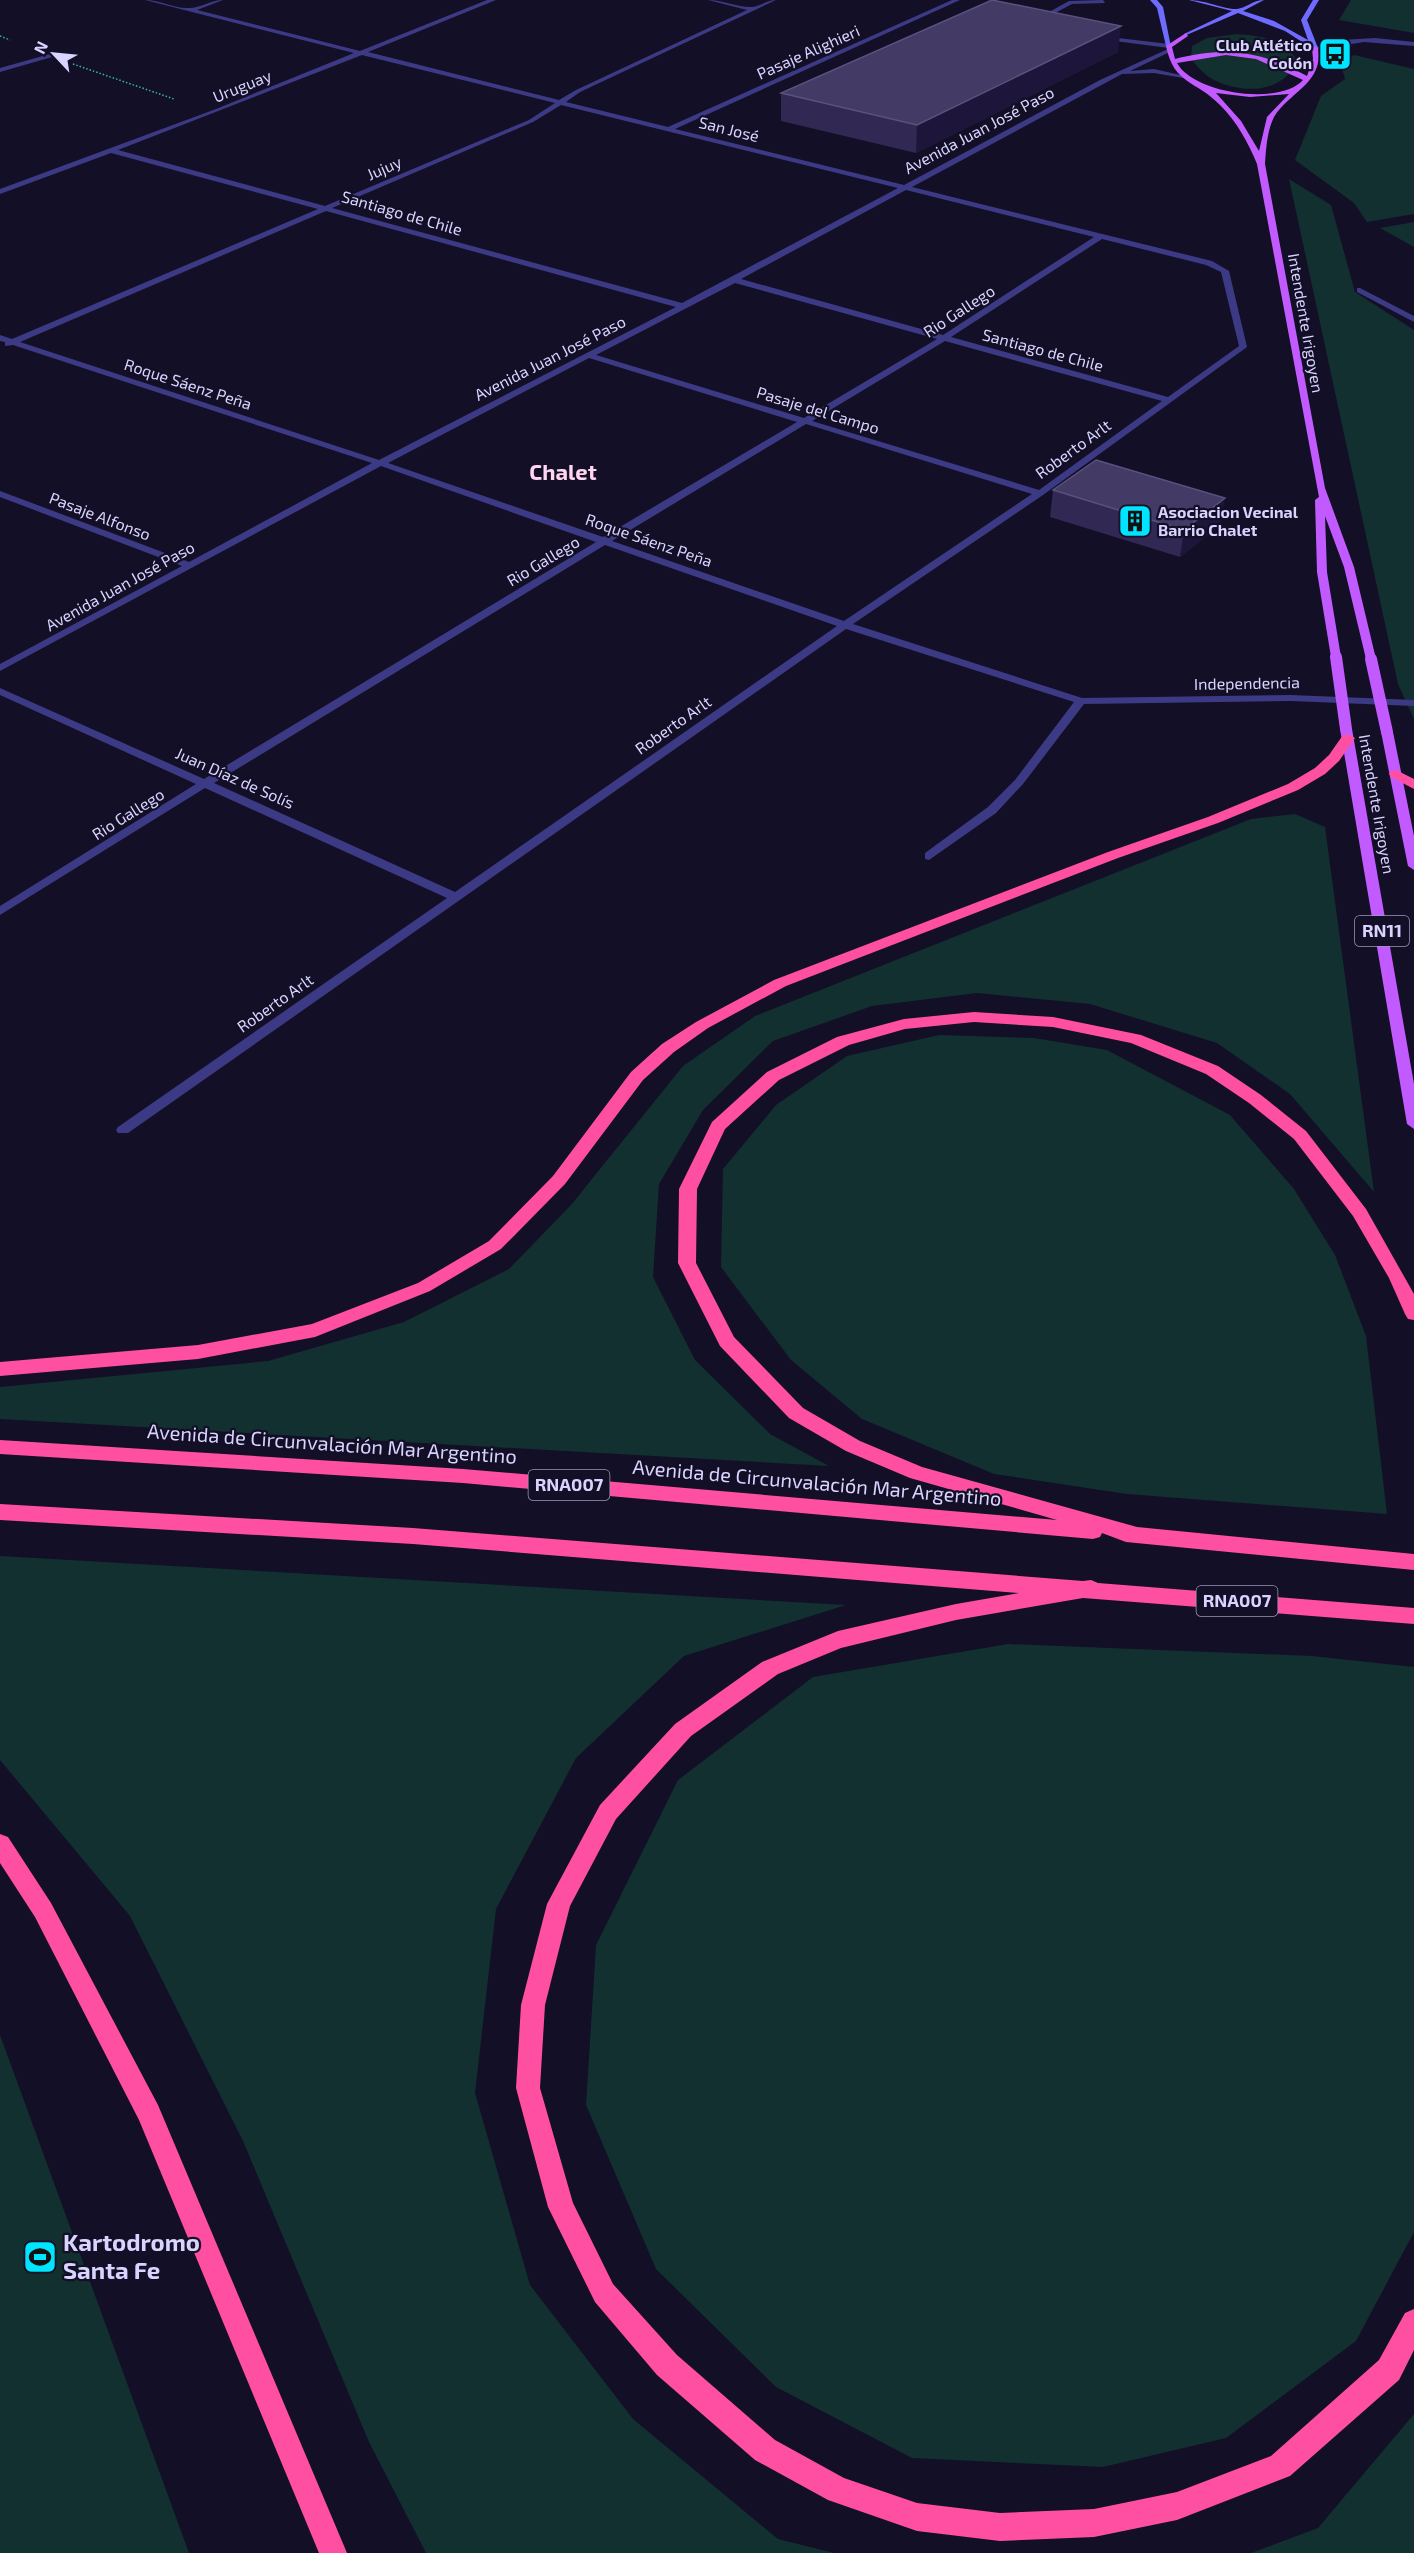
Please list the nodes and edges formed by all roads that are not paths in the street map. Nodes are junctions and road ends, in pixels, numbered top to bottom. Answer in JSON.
{"nodes":[{"id":1,"x":148,"y":0,"type":"edge"},
{"id":2,"x":219,"y":0,"type":"edge"},
{"id":3,"x":493,"y":0,"type":"edge"},
{"id":4,"x":711,"y":0,"type":"edge"},
{"id":5,"x":773,"y":0,"type":"edge"},
{"id":6,"x":957,"y":0,"type":"edge"},
{"id":7,"x":1153,"y":0,"type":"edge"},
{"id":8,"x":1192,"y":0,"type":"edge"},
{"id":9,"x":1261,"y":0,"type":"edge"},
{"id":10,"x":1316,"y":0,"type":"edge"},
{"id":11,"x":1103,"y":2,"type":"dead end"},
{"id":12,"x":753,"y":9,"type":"junction"},
{"id":13,"x":190,"y":10,"type":"junction"},
{"id":14,"x":1239,"y":10,"type":"junction"},
{"id":15,"x":1047,"y":14,"type":"junction"},
{"id":16,"x":1058,"y":16,"type":"edge"},
{"id":17,"x":1037,"y":27,"type":"edge"},
{"id":18,"x":1090,"y":36,"type":"edge"},
{"id":19,"x":1414,"y":44,"type":"edge"},
{"id":20,"x":1170,"y":48,"type":"junction"},
{"id":21,"x":1315,"y":48,"type":"junction"},
{"id":22,"x":364,"y":52,"type":"junction"},
{"id":23,"x":50,"y":56,"type":"road end"},
{"id":24,"x":1173,"y":62,"type":"junction"},
{"id":25,"x":0,"y":70,"type":"edge"},
{"id":26,"x":1113,"y":75,"type":"junction"},
{"id":27,"x":1187,"y":78,"type":"junction"},
{"id":28,"x":1307,"y":79,"type":"junction"},
{"id":29,"x":1206,"y":88,"type":"junction"},
{"id":30,"x":1297,"y":90,"type":"junction"},
{"id":31,"x":563,"y":102,"type":"junction"},
{"id":32,"x":671,"y":128,"type":"junction"},
{"id":33,"x":113,"y":151,"type":"junction"},
{"id":34,"x":1261,"y":164,"type":"junction"},
{"id":35,"x":0,"y":184,"type":"edge"},
{"id":36,"x":904,"y":188,"type":"junction"},
{"id":37,"x":9,"y":189,"type":"junction"},
{"id":38,"x":0,"y":192,"type":"edge"},
{"id":39,"x":330,"y":208,"type":"junction"},
{"id":40,"x":1101,"y":236,"type":"junction"},
{"id":41,"x":734,"y":280,"type":"junction"},
{"id":42,"x":1360,"y":290,"type":"dead end"},
{"id":43,"x":682,"y":306,"type":"junction"},
{"id":44,"x":1414,"y":319,"type":"edge"},
{"id":45,"x":944,"y":338,"type":"junction"},
{"id":46,"x":0,"y":339,"type":"edge"},
{"id":47,"x":12,"y":343,"type":"junction"},
{"id":48,"x":1243,"y":347,"type":"joint"},
{"id":49,"x":0,"y":348,"type":"edge"},
{"id":50,"x":588,"y":355,"type":"junction"},
{"id":51,"x":1170,"y":400,"type":"junction"},
{"id":52,"x":803,"y":422,"type":"junction"},
{"id":53,"x":380,"y":463,"type":"junction"},
{"id":54,"x":1320,"y":488,"type":"junction"},
{"id":55,"x":1040,"y":493,"type":"junction"},
{"id":56,"x":0,"y":494,"type":"edge"},
{"id":57,"x":606,"y":540,"type":"junction"},
{"id":58,"x":189,"y":565,"type":"junction"},
{"id":59,"x":845,"y":625,"type":"junction"},
{"id":60,"x":0,"y":668,"type":"edge"},
{"id":61,"x":0,"y":691,"type":"edge"},
{"id":62,"x":1081,"y":701,"type":"junction"},
{"id":63,"x":1414,"y":703,"type":"edge"},
{"id":64,"x":1347,"y":733,"type":"junction"},
{"id":65,"x":1396,"y":774,"type":"junction"},
{"id":66,"x":206,"y":783,"type":"junction"},
{"id":67,"x":1414,"y":785,"type":"edge"},
{"id":68,"x":929,"y":856,"type":"dead end"},
{"id":69,"x":1414,"y":866,"type":"edge"},
{"id":70,"x":455,"y":897,"type":"junction"},
{"id":71,"x":0,"y":911,"type":"edge"},
{"id":72,"x":1414,"y":1124,"type":"edge"},
{"id":73,"x":123,"y":1130,"type":"dead end"},
{"id":74,"x":1414,"y":1314,"type":"edge"},
{"id":75,"x":0,"y":1369,"type":"edge"},
{"id":76,"x":0,"y":1447,"type":"edge"},
{"id":77,"x":0,"y":1512,"type":"edge"},
{"id":78,"x":1137,"y":1535,"type":"junction"},
{"id":79,"x":1414,"y":1562,"type":"edge"},
{"id":80,"x":1091,"y":1588,"type":"junction"},
{"id":81,"x":1414,"y":1616,"type":"edge"},
{"id":82,"x":0,"y":1844,"type":"edge"},
{"id":83,"x":1414,"y":2322,"type":"edge"},
{"id":84,"x":333,"y":2553,"type":"edge"}],
"edges":[{"from":1,"to":13,"type":"street","name":"San José"},
{"from":2,"to":13,"type":"street"},
{"from":3,"to":22,"type":"street","name":"Uruguay"},
{"from":4,"to":12,"type":"street"},
{"from":5,"to":12,"type":"street","name":"Jujuy"},
{"from":6,"to":32,"type":"street","name":"Pasaje Alighieri"},
{"from":7,"to":20,"type":"main road"},
{"from":8,"to":14,"type":"main road"},
{"from":9,"to":14,"type":"main road"},
{"from":10,"to":21,"type":"main road"},
{"from":11,"to":15,"type":"street"},
{"from":12,"to":31,"type":"street","name":"Jujuy"},
{"from":13,"to":22,"type":"street","name":"San José"},
{"from":14,"to":20,"type":"main road"},
{"from":14,"to":21,"type":"main road"},
{"from":15,"to":16,"type":"street"},
{"from":15,"to":17,"type":"street"},
{"from":18,"to":20,"type":"street"},
{"from":19,"to":21,"type":"street"},
{"from":20,"to":24,"type":"main road"},
{"from":20,"to":26,"type":"street","name":"Avenida Juan José Paso"},
{"from":21,"to":28,"type":"main road"},
{"from":22,"to":31,"type":"street","name":"San José"},
{"from":22,"to":33,"type":"street","name":"Uruguay"},
{"from":23,"to":25,"type":"street"},
{"from":24,"to":27,"type":"main road"},
{"from":24,"to":28,"type":"main road"},
{"from":26,"to":27,"type":"street","name":"Avenida Juan José Paso"},
{"from":26,"to":36,"type":"street","name":"Avenida Juan José Paso"},
{"from":27,"to":29,"type":"main road"},
{"from":28,"to":30,"type":"main road","name":"Intendente Irigoyen"},
{"from":29,"to":30,"type":"main road"},
{"from":29,"to":34,"type":"main road","name":"Intendente Irigoyen"},
{"from":30,"to":34,"type":"main road","name":"Intendente Irigoyen"},
{"from":31,"to":32,"type":"street","name":"San José"},
{"from":31,"to":39,"type":"street","name":"Jujuy"},
{"from":32,"to":36,"type":"street","name":"San José"},
{"from":33,"to":37,"type":"street","name":"Uruguay"},
{"from":33,"to":39,"type":"street","name":"Santiago de Chile"},
{"from":34,"to":54,"type":"main road","name":"Intendente Irigoyen"},
{"from":35,"to":37,"type":"street"},
{"from":36,"to":40,"type":"street","name":"San José"},
{"from":36,"to":41,"type":"street","name":"Avenida Juan José Paso"},
{"from":37,"to":38,"type":"street","name":"Uruguay"},
{"from":39,"to":43,"type":"street","name":"Santiago de Chile"},
{"from":39,"to":47,"type":"street","name":"Jujuy"},
{"from":40,"to":45,"type":"street","name":"Rio Gallego"},
{"from":40,"to":48,"type":"street","name":"San José"},
{"from":41,"to":43,"type":"street","name":"Avenida Juan José Paso"},
{"from":41,"to":45,"type":"street","name":"Santiago de Chile"},
{"from":42,"to":44,"type":"street"},
{"from":43,"to":50,"type":"street","name":"Avenida Juan José Paso"},
{"from":45,"to":51,"type":"street","name":"Santiago de Chile"},
{"from":45,"to":52,"type":"street","name":"Rio Gallego"},
{"from":46,"to":47,"type":"street","name":"Roque Sáenz Peña"},
{"from":47,"to":49,"type":"street","name":"Jujuy"},
{"from":47,"to":53,"type":"street","name":"Roque Sáenz Peña"},
{"from":48,"to":51,"type":"street","name":"Roberto Arlt"},
{"from":50,"to":52,"type":"street","name":"Pasaje del Campo"},
{"from":50,"to":53,"type":"street","name":"Avenida Juan José Paso"},
{"from":51,"to":55,"type":"street","name":"Roberto Arlt"},
{"from":52,"to":55,"type":"street","name":"Pasaje del Campo"},
{"from":52,"to":57,"type":"street","name":"Rio Gallego"},
{"from":53,"to":57,"type":"street","name":"Roque Sáenz Peña"},
{"from":53,"to":58,"type":"street","name":"Avenida Juan José Paso"},
{"from":54,"to":64,"type":"main road","name":"Intendente Irigoyen","number":"RN11","bridge":true},
{"from":54,"to":65,"type":"main road","name":"Intendente Irigoyen","bridge":true},
{"from":55,"to":59,"type":"street","name":"Roberto Arlt"},
{"from":56,"to":58,"type":"street","name":"Pasaje Alfonso"},
{"from":57,"to":59,"type":"street","name":"Roque Sáenz Peña"},
{"from":57,"to":66,"type":"street","name":"Rio Gallego"},
{"from":58,"to":60,"type":"street","name":"Avenida Juan José Paso"},
{"from":59,"to":62,"type":"street","name":"Roque Sáenz Peña"},
{"from":59,"to":70,"type":"street","name":"Roberto Arlt"},
{"from":61,"to":66,"type":"street","name":"Juan Díaz de Solís"},
{"from":62,"to":63,"type":"street","name":"Independencia"},
{"from":62,"to":68,"type":"street"},
{"from":64,"to":72,"type":"main road","name":"Intendente Irigoyen","number":"RN11"},
{"from":64,"to":75,"type":"highway"},
{"from":65,"to":67,"type":"highway"},
{"from":65,"to":69,"type":"main road","name":"Intendente Irigoyen"},
{"from":66,"to":70,"type":"street","name":"Juan Díaz de Solís"},
{"from":66,"to":71,"type":"street","name":"Rio Gallego"},
{"from":70,"to":73,"type":"street","name":"Roberto Arlt"},
{"from":74,"to":78,"type":"highway"},
{"from":76,"to":78,"type":"highway","name":"Avenida de Circunvalación Mar Argentino","number":"RNA007"},
{"from":77,"to":80,"type":"highway","number":"RNA007"},
{"from":78,"to":79,"type":"highway","name":"Avenida de Circunvalación Mar Argentino","number":"RNA007"},
{"from":80,"to":81,"type":"highway","number":"RNA007"},
{"from":80,"to":83,"type":"highway"},
{"from":82,"to":84,"type":"highway"}]}
